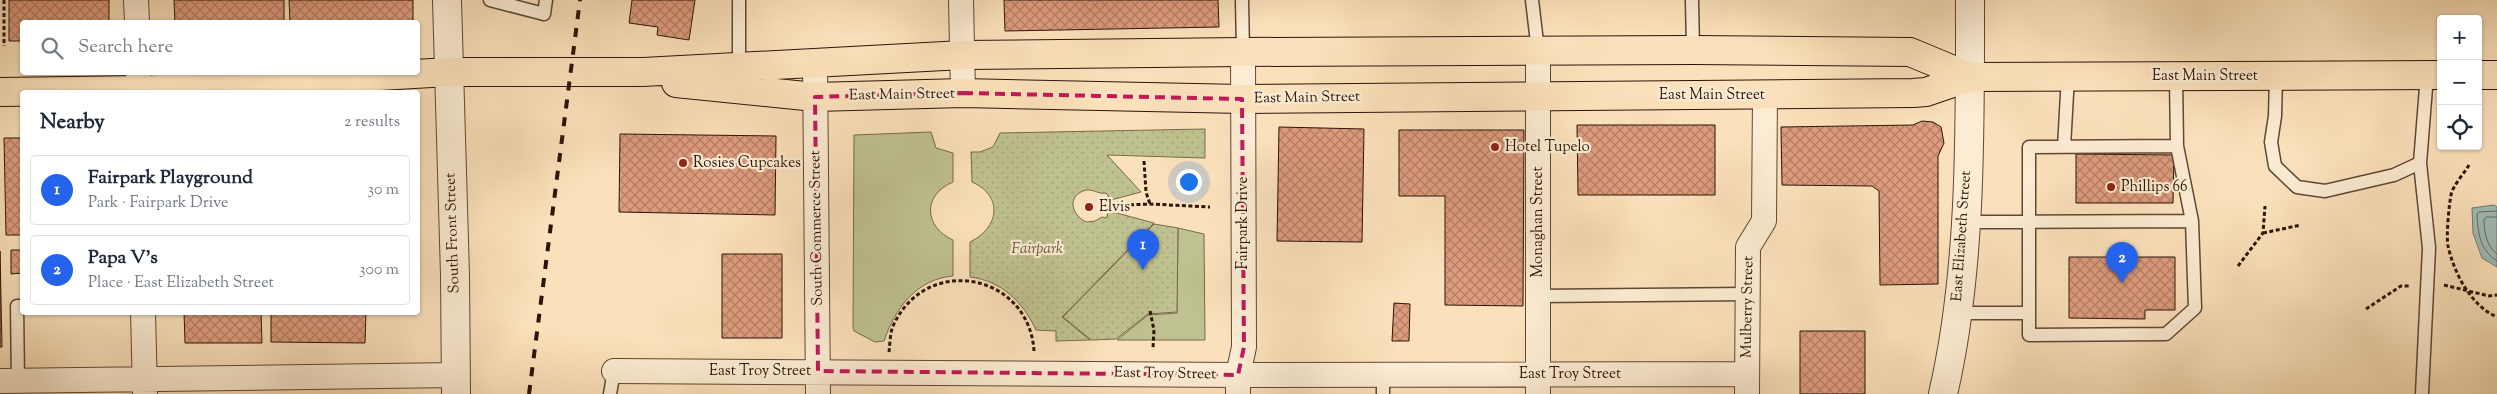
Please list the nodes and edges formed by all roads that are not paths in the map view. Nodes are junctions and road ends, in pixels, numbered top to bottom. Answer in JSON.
{"nodes":[{"id":1,"x":136,"y":0,"type":"edge"},
{"id":2,"x":447,"y":0,"type":"edge"},
{"id":3,"x":546,"y":0,"type":"edge"},
{"id":4,"x":740,"y":0,"type":"edge"},
{"id":5,"x":962,"y":0,"type":"edge"},
{"id":6,"x":1242,"y":0,"type":"edge"},
{"id":7,"x":1532,"y":0,"type":"edge"},
{"id":8,"x":1692,"y":0,"type":"edge"},
{"id":9,"x":1970,"y":0,"type":"edge"},
{"id":10,"x":494,"y":1,"type":"edge"},
{"id":11,"x":137,"y":20,"type":"edge"},
{"id":12,"x":1693,"y":50,"type":"junction"},
{"id":13,"x":1538,"y":51,"type":"junction"},
{"id":14,"x":1243,"y":52,"type":"junction"},
{"id":15,"x":963,"y":55,"type":"junction"},
{"id":16,"x":815,"y":62,"type":"junction"},
{"id":17,"x":739,"y":67,"type":"junction"},
{"id":18,"x":449,"y":72,"type":"junction"},
{"id":19,"x":644,"y":72,"type":"junction"},
{"id":20,"x":420,"y":73,"type":"edge"},
{"id":21,"x":377,"y":75,"type":"edge"},
{"id":22,"x":2434,"y":75,"type":"edge"},
{"id":23,"x":2482,"y":75,"type":"edge"},
{"id":24,"x":2497,"y":75,"type":"edge"},
{"id":25,"x":2068,"y":76,"type":"junction"},
{"id":26,"x":2176,"y":76,"type":"junction"},
{"id":27,"x":2276,"y":76,"type":"junction"},
{"id":28,"x":1970,"y":77,"type":"junction"},
{"id":29,"x":138,"y":85,"type":"edge"},
{"id":30,"x":39,"y":90,"type":"edge"},
{"id":31,"x":20,"y":91,"type":"edge"},
{"id":32,"x":0,"y":92,"type":"edge"},
{"id":33,"x":963,"y":93,"type":"junction"},
{"id":34,"x":1765,"y":94,"type":"junction"},
{"id":35,"x":1538,"y":96,"type":"junction"},
{"id":36,"x":815,"y":97,"type":"junction"},
{"id":37,"x":1242,"y":99,"type":"junction"},
{"id":38,"x":2177,"y":146,"type":"junction"},
{"id":39,"x":2064,"y":147,"type":"junction"},
{"id":40,"x":2420,"y":163,"type":"junction"},
{"id":41,"x":2029,"y":221,"type":"junction"},
{"id":42,"x":2192,"y":221,"type":"junction"},
{"id":43,"x":1965,"y":222,"type":"junction"},
{"id":44,"x":1748,"y":294,"type":"junction"},
{"id":45,"x":1538,"y":296,"type":"junction"},
{"id":46,"x":20,"y":306,"type":"edge"},
{"id":47,"x":1957,"y":314,"type":"junction"},
{"id":48,"x":2029,"y":314,"type":"junction"},
{"id":49,"x":143,"y":315,"type":"edge"},
{"id":50,"x":614,"y":370,"type":"joint"},
{"id":51,"x":9,"y":380,"type":"edge"},
{"id":52,"x":818,"y":383,"type":"edge"},
{"id":53,"x":1238,"y":384,"type":"edge"},
{"id":54,"x":1383,"y":384,"type":"edge"},
{"id":55,"x":1538,"y":384,"type":"edge"},
{"id":56,"x":1747,"y":384,"type":"edge"},
{"id":57,"x":456,"y":385,"type":"edge"},
{"id":58,"x":145,"y":386,"type":"edge"},
{"id":59,"x":610,"y":394,"type":"edge"},
{"id":60,"x":1943,"y":394,"type":"edge"},
{"id":61,"x":2422,"y":394,"type":"edge"}],
"edges":[{"from":1,"to":11,"type":"street"},
{"from":2,"to":18,"type":"street","name":"South Front Street"},
{"from":3,"to":10,"type":"lane"},
{"from":4,"to":17,"type":"lane"},
{"from":5,"to":15,"type":"street"},
{"from":6,"to":14,"type":"lane"},
{"from":7,"to":13,"type":"lane"},
{"from":8,"to":12,"type":"lane"},
{"from":9,"to":28,"type":"street","name":"East Elizabeth Street"},
{"from":12,"to":13,"type":"main road","name":"East Main Street"},
{"from":12,"to":28,"type":"main road","name":"East Main Street"},
{"from":13,"to":14,"type":"main road","name":"East Main Street"},
{"from":13,"to":35,"type":"street","name":"Monaghan Street"},
{"from":14,"to":15,"type":"main road","name":"East Main Street"},
{"from":14,"to":37,"type":"street","name":"Fairpark Drive"},
{"from":15,"to":16,"type":"main road","name":"East Main Street"},
{"from":15,"to":33,"type":"street"},
{"from":16,"to":17,"type":"main road","name":"East Main Street"},
{"from":16,"to":36,"type":"street","name":"South Commerce Street"},
{"from":17,"to":19,"type":"main road","name":"East Main Street"},
{"from":18,"to":19,"type":"main road","name":"East Main Street"},
{"from":18,"to":20,"type":"main road","name":"East Main Street"},
{"from":18,"to":57,"type":"street","name":"South Front Street"},
{"from":19,"to":36,"type":"main road","name":"East Main Street"},
{"from":21,"to":29,"type":"main road","name":"East Main Street"},
{"from":22,"to":27,"type":"main road","name":"East Main Street"},
{"from":22,"to":40,"type":"lane"},
{"from":23,"to":24,"type":"main road"},
{"from":25,"to":26,"type":"main road","name":"East Main Street"},
{"from":25,"to":28,"type":"main road","name":"East Main Street"},
{"from":25,"to":39,"type":"lane"},
{"from":26,"to":27,"type":"main road","name":"East Main Street"},
{"from":26,"to":38,"type":"lane"},
{"from":27,"to":40,"type":"lane"},
{"from":28,"to":34,"type":"main road","name":"East Main Street"},
{"from":28,"to":43,"type":"street","name":"East Elizabeth Street"},
{"from":29,"to":30,"type":"main road","name":"East Main Street"},
{"from":31,"to":32,"type":"main road","name":"East Main Street"},
{"from":33,"to":36,"type":"main road","name":"East Main Street"},
{"from":33,"to":37,"type":"main road","name":"East Main Street"},
{"from":34,"to":35,"type":"main road","name":"East Main Street"},
{"from":34,"to":44,"type":"street","name":"Mulberry Street"},
{"from":35,"to":37,"type":"main road","name":"East Main Street"},
{"from":35,"to":45,"type":"street","name":"Monaghan Street"},
{"from":36,"to":52,"type":"street","name":"South Commerce Street"},
{"from":37,"to":53,"type":"street","name":"Fairpark Drive"},
{"from":38,"to":39,"type":"lane"},
{"from":38,"to":42,"type":"lane"},
{"from":39,"to":41,"type":"lane"},
{"from":40,"to":61,"type":"lane"},
{"from":41,"to":42,"type":"lane"},
{"from":41,"to":43,"type":"lane"},
{"from":41,"to":48,"type":"lane"},
{"from":42,"to":48,"type":"lane"},
{"from":43,"to":47,"type":"street","name":"East Elizabeth Street"},
{"from":44,"to":45,"type":"lane"},
{"from":44,"to":56,"type":"street","name":"Mulberry Street"},
{"from":45,"to":55,"type":"street","name":"Monaghan Street"},
{"from":46,"to":51,"type":"lane"},
{"from":47,"to":48,"type":"lane"},
{"from":47,"to":60,"type":"street","name":"East Elizabeth Street"},
{"from":49,"to":58,"type":"street"},
{"from":50,"to":52,"type":"street","name":"East Troy Street"},
{"from":50,"to":59,"type":"lane"},
{"from":51,"to":58,"type":"street"},
{"from":52,"to":53,"type":"street","name":"East Troy Street"},
{"from":53,"to":54,"type":"street","name":"East Troy Street"},
{"from":54,"to":55,"type":"street","name":"East Troy Street"},
{"from":55,"to":56,"type":"street","name":"East Troy Street"},
{"from":57,"to":58,"type":"street"}]}
